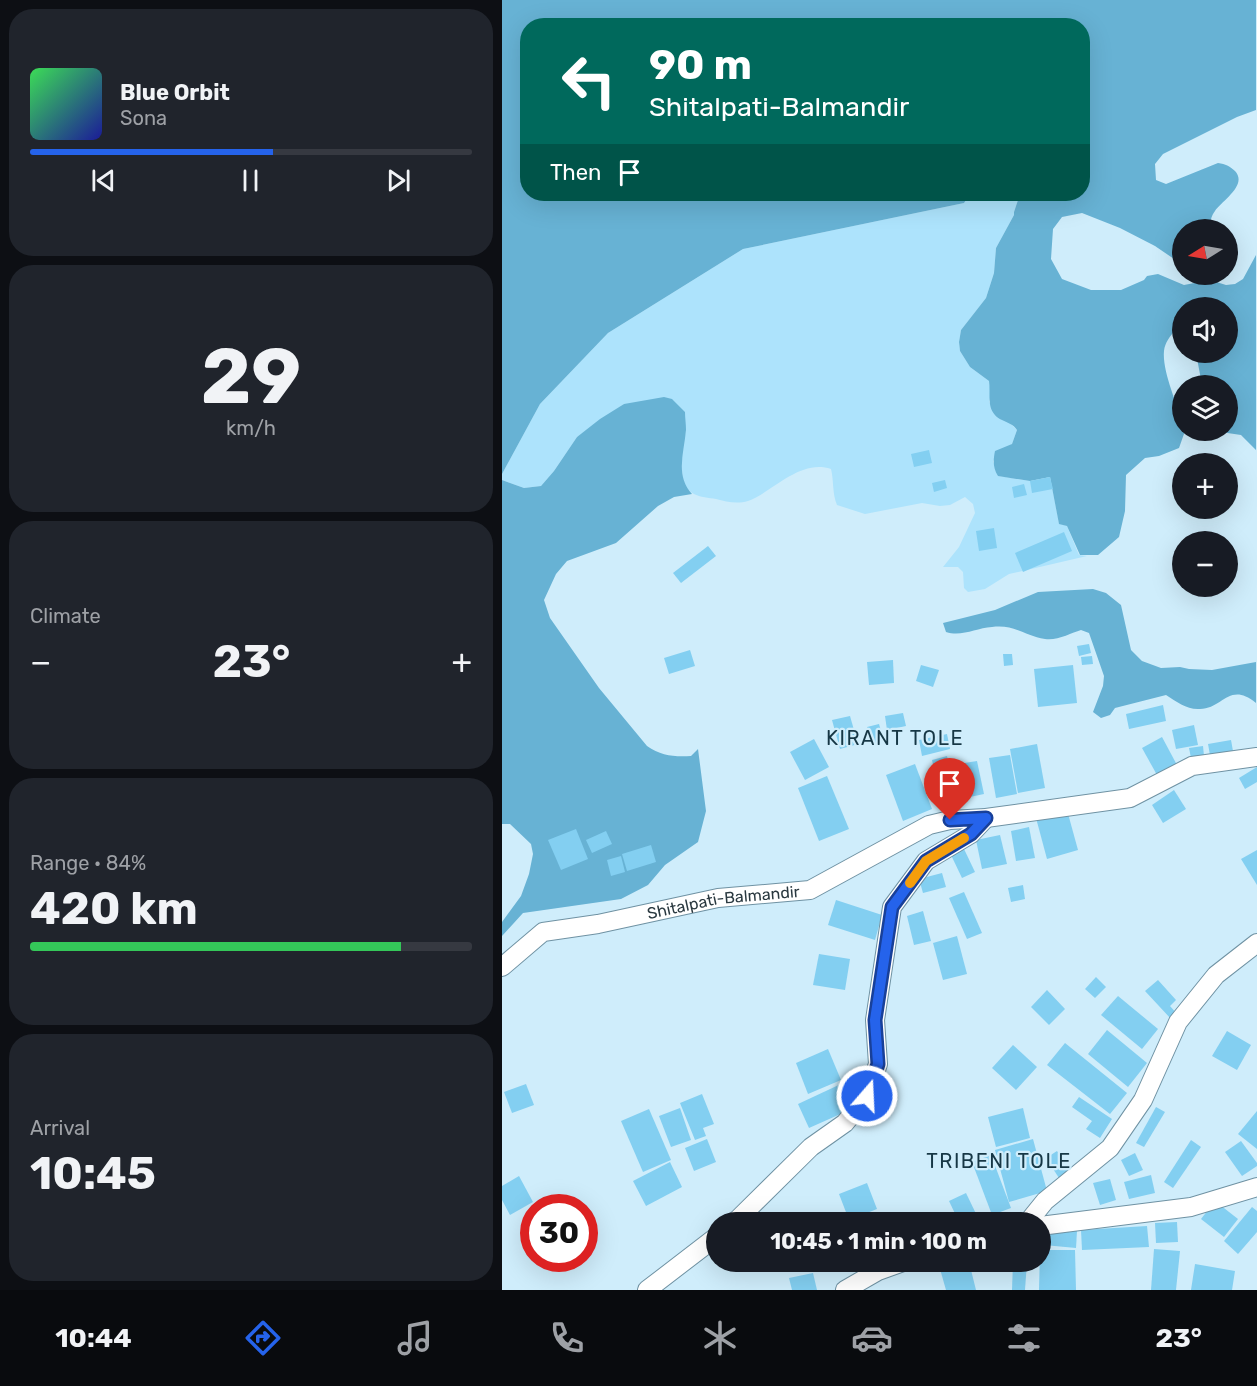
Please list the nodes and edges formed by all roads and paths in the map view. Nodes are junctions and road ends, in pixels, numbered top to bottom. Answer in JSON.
{"nodes":[{"id":1,"x":1256,"y":757,"type":"edge"},
{"id":2,"x":986,"y":818,"type":"junction"},
{"id":3,"x":1256,"y":943,"type":"edge"},
{"id":4,"x":502,"y":967,"type":"edge"},
{"id":5,"x":1256,"y":1186,"type":"edge"},
{"id":6,"x":745,"y":1212,"type":"edge"},
{"id":7,"x":1036,"y":1212,"type":"edge"},
{"id":8,"x":1051,"y":1225,"type":"edge"},
{"id":9,"x":706,"y":1245,"type":"edge"},
{"id":10,"x":876,"y":1272,"type":"edge"},
{"id":11,"x":647,"y":1290,"type":"edge"},
{"id":12,"x":845,"y":1290,"type":"edge"}],
"edges":[{"from":1,"to":2,"type":"street","name":"Shitalpati-Balmandir"},
{"from":2,"to":4,"type":"street","name":"Shitalpati-Balmandir"},
{"from":2,"to":6,"type":"street"},
{"from":3,"to":7,"type":"street"},
{"from":5,"to":8,"type":"street"},
{"from":9,"to":11,"type":"street"},
{"from":10,"to":12,"type":"street"}]}
